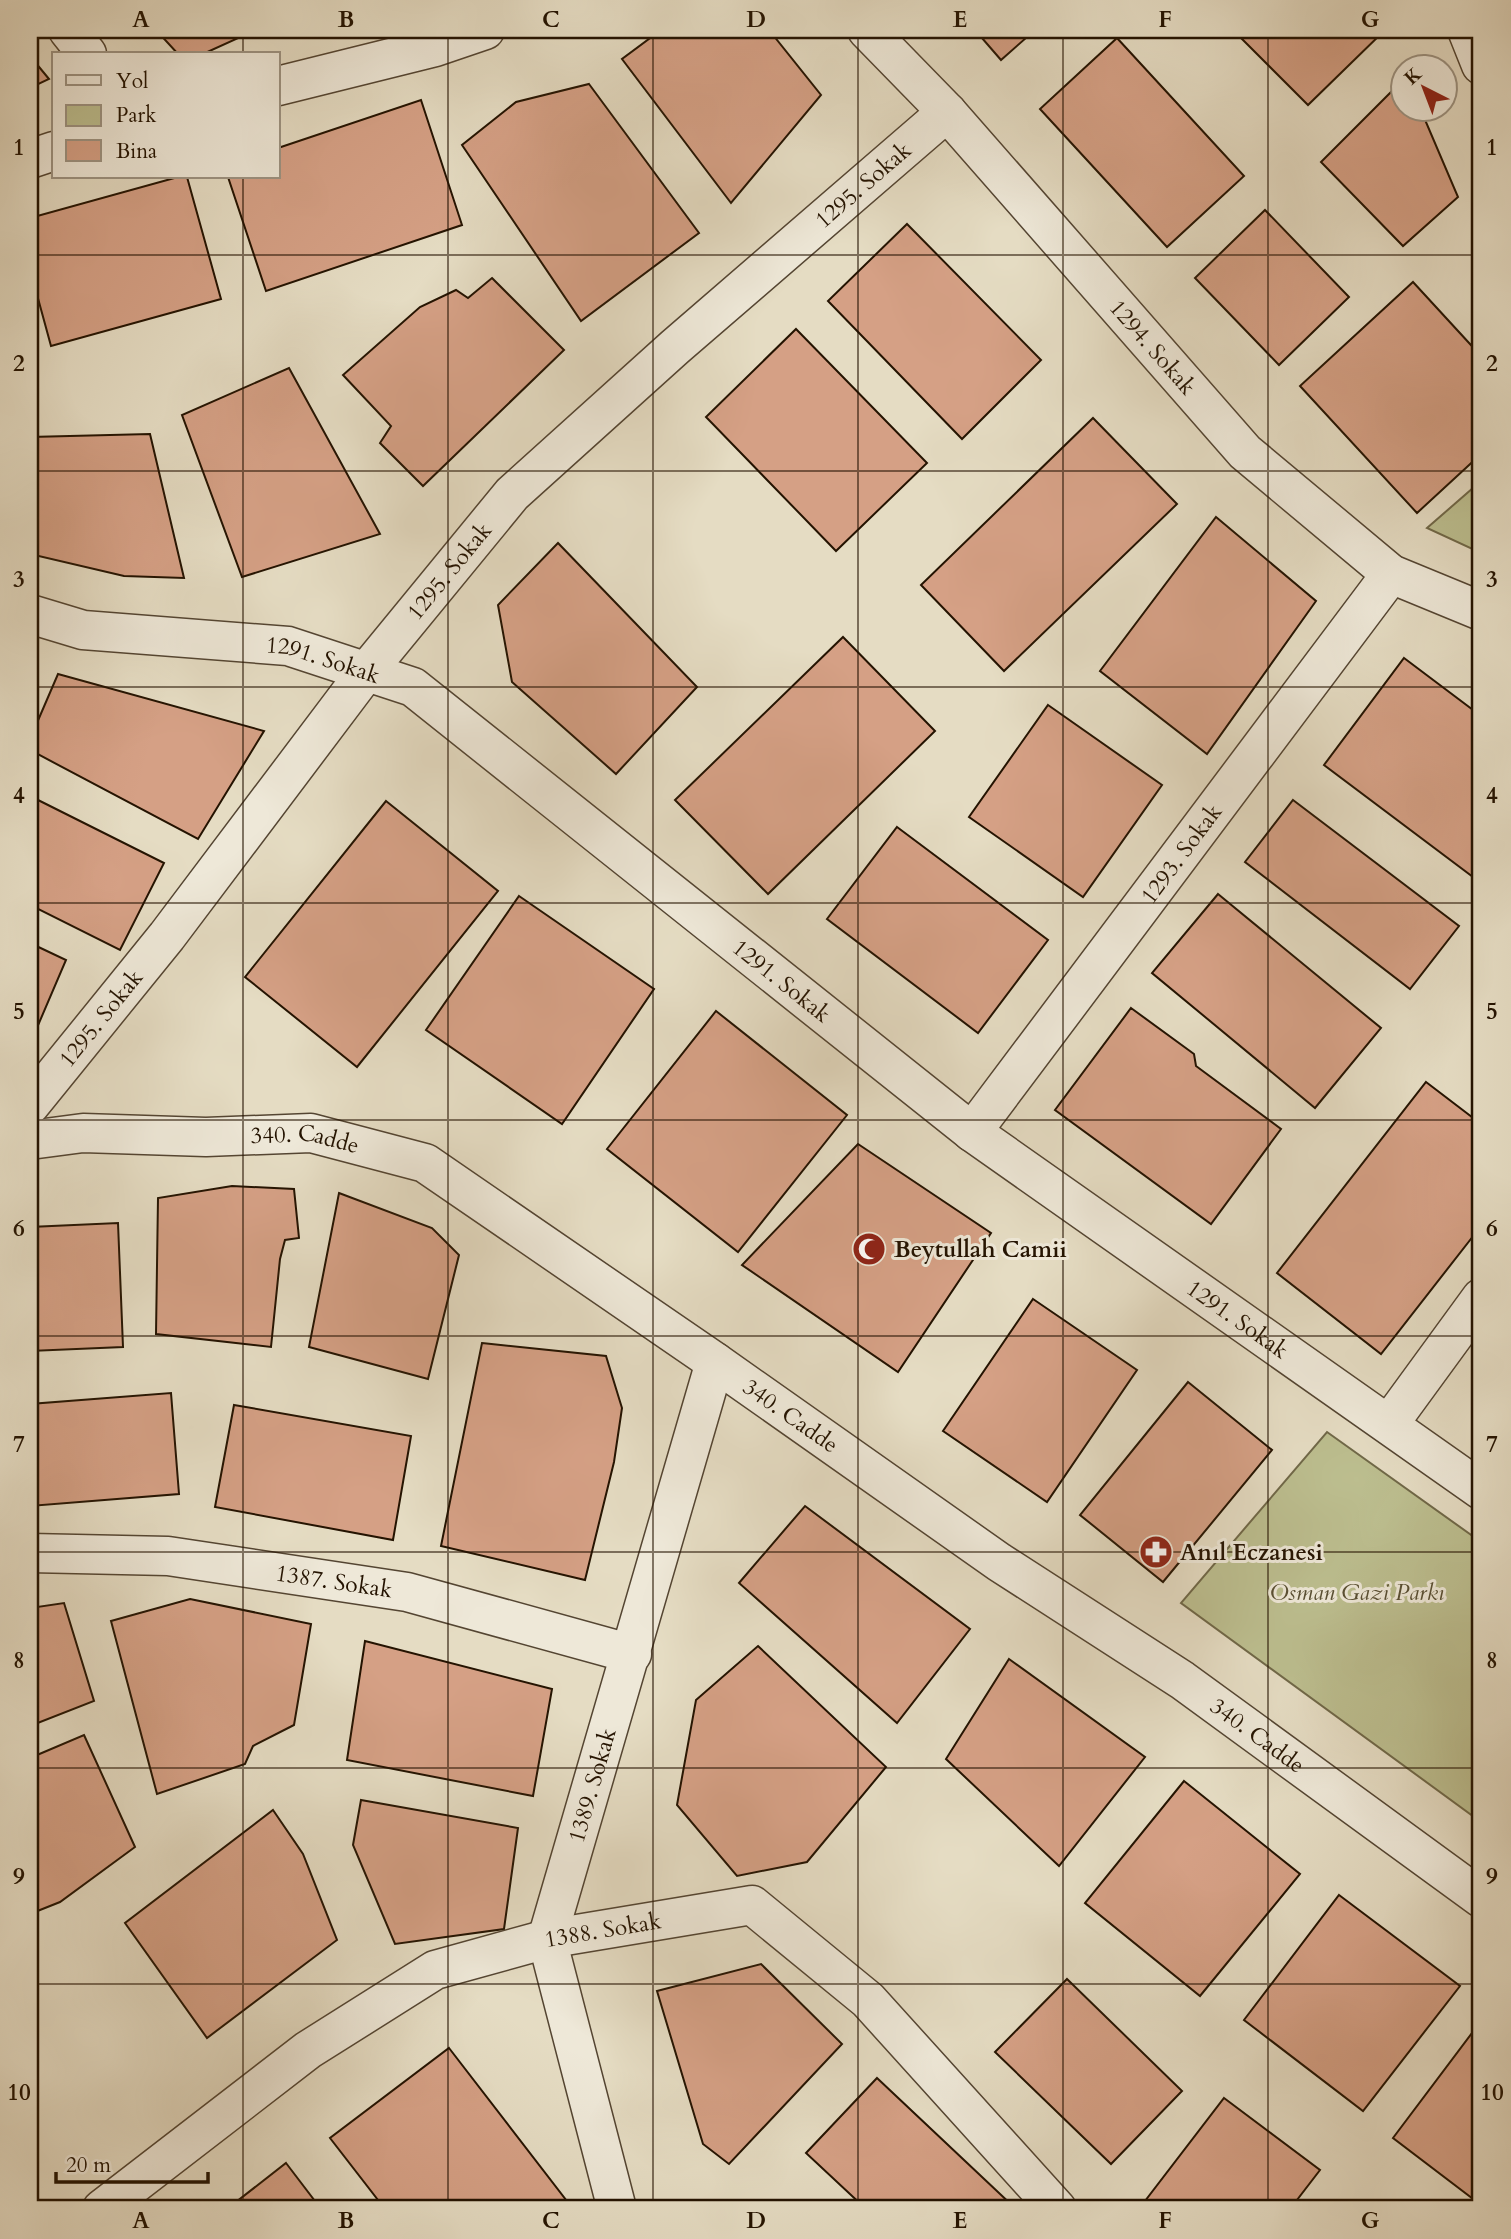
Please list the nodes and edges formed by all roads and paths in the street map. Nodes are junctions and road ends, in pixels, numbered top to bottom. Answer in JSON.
{"nodes":[{"id":1,"x":68,"y":30,"type":"edge"},
{"id":2,"x":485,"y":30,"type":"edge"},
{"id":3,"x":867,"y":30,"type":"edge"},
{"id":4,"x":1467,"y":30,"type":"edge"},
{"id":5,"x":85,"y":52,"type":"edge"},
{"id":6,"x":1481,"y":65,"type":"edge"},
{"id":7,"x":280,"y":86,"type":"edge"},
{"id":8,"x":947,"y":112,"type":"junction"},
{"id":9,"x":52,"y":151,"type":"edge"},
{"id":10,"x":30,"y":159,"type":"edge"},
{"id":11,"x":1391,"y":574,"type":"junction"},
{"id":12,"x":1481,"y":611,"type":"edge"},
{"id":13,"x":30,"y":614,"type":"edge"},
{"id":14,"x":366,"y":672,"type":"junction"},
{"id":15,"x":30,"y":1105,"type":"edge"},
{"id":16,"x":972,"y":1132,"type":"junction"},
{"id":17,"x":30,"y":1140,"type":"edge"},
{"id":18,"x":1481,"y":1298,"type":"edge"},
{"id":19,"x":715,"y":1362,"type":"junction"},
{"id":20,"x":1389,"y":1424,"type":"junction"},
{"id":21,"x":1481,"y":1490,"type":"edge"},
{"id":22,"x":30,"y":1553,"type":"edge"},
{"id":23,"x":632,"y":1654,"type":"junction"},
{"id":24,"x":1481,"y":1898,"type":"edge"},
{"id":25,"x":547,"y":1940,"type":"junction"},
{"id":26,"x":102,"y":2209,"type":"edge"},
{"id":27,"x":617,"y":2209,"type":"edge"},
{"id":28,"x":1057,"y":2209,"type":"edge"}],
"edges":[{"from":1,"to":5,"type":"street"},
{"from":2,"to":7,"type":"street"},
{"from":3,"to":8,"type":"street","name":"1294. Sokak"},
{"from":4,"to":6,"type":"street"},
{"from":8,"to":11,"type":"street","name":"1294. Sokak"},
{"from":8,"to":14,"type":"street","name":"1295. Sokak"},
{"from":9,"to":10,"type":"street"},
{"from":11,"to":12,"type":"street","name":"1294. Sokak"},
{"from":11,"to":16,"type":"street","name":"1293. Sokak"},
{"from":13,"to":14,"type":"street","name":"1291. Sokak"},
{"from":14,"to":15,"type":"street","name":"1295. Sokak"},
{"from":14,"to":16,"type":"street","name":"1291. Sokak"},
{"from":16,"to":20,"type":"street","name":"1291. Sokak"},
{"from":17,"to":19,"type":"street","name":"340. Cadde"},
{"from":18,"to":20,"type":"street"},
{"from":19,"to":23,"type":"street","name":"1389. Sokak"},
{"from":19,"to":24,"type":"street","name":"340. Cadde"},
{"from":20,"to":21,"type":"street","name":"1291. Sokak"},
{"from":22,"to":23,"type":"street","name":"1387. Sokak"},
{"from":23,"to":25,"type":"street","name":"1389. Sokak"},
{"from":25,"to":26,"type":"street","name":"1388. Sokak"},
{"from":25,"to":27,"type":"street"},
{"from":25,"to":28,"type":"street","name":"1388. Sokak"}]}
